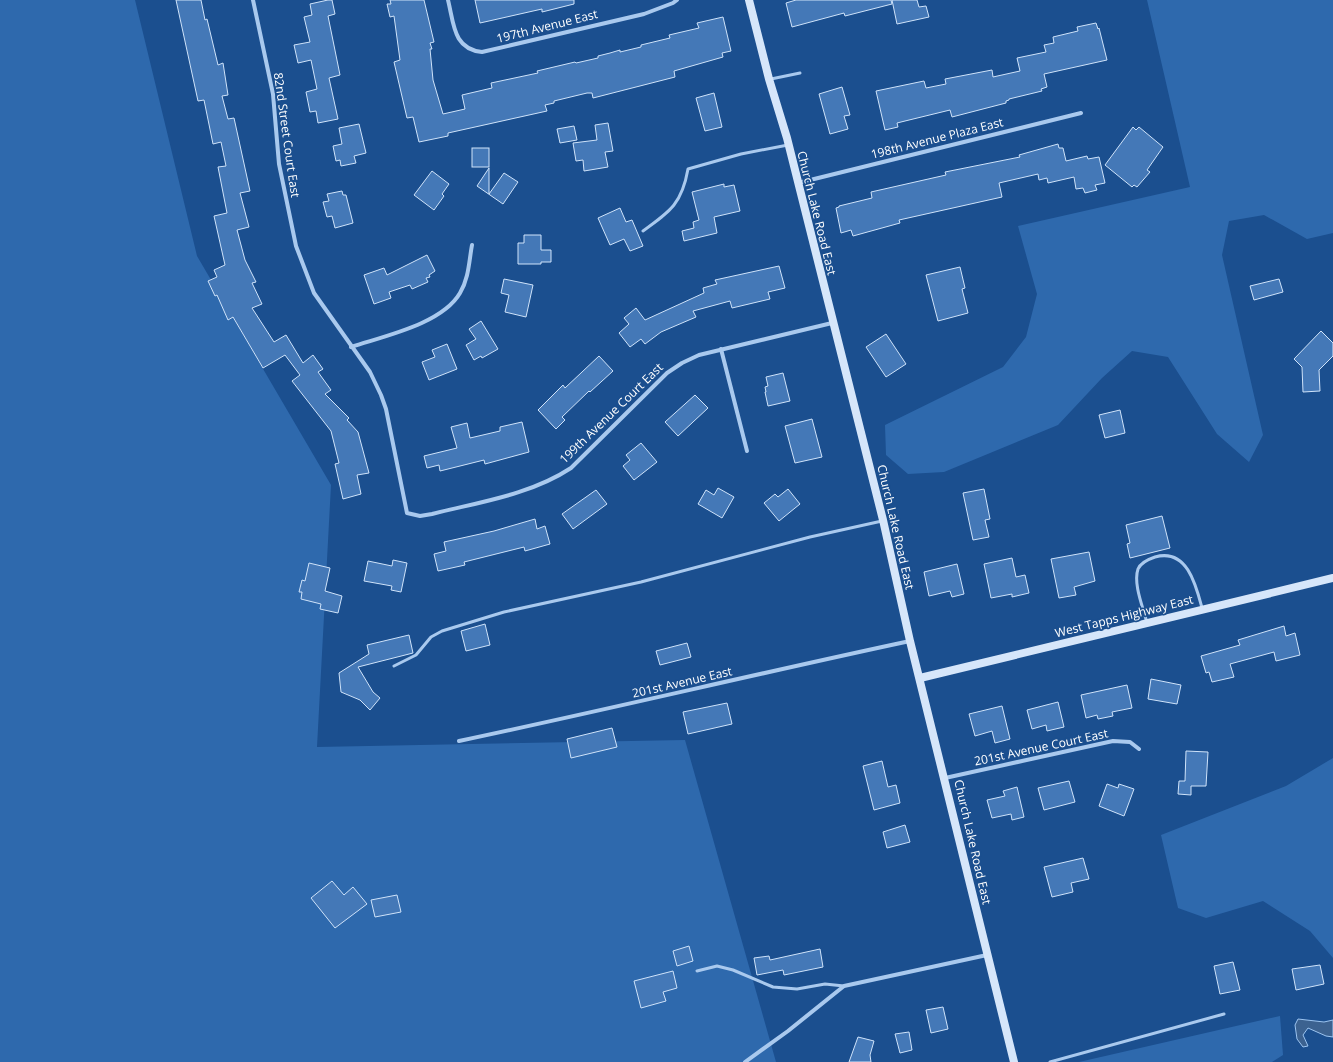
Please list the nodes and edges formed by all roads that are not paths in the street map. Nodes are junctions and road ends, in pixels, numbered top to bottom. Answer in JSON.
{"nodes":[{"id":1,"x":253,"y":0,"type":"edge"},
{"id":2,"x":448,"y":0,"type":"edge"},
{"id":3,"x":677,"y":0,"type":"edge"},
{"id":4,"x":749,"y":0,"type":"edge"},
{"id":5,"x":800,"y":73,"type":"dead end"},
{"id":6,"x":769,"y":79,"type":"junction"},
{"id":7,"x":1081,"y":112,"type":"dead end"},
{"id":8,"x":788,"y":145,"type":"junction"},
{"id":9,"x":798,"y":184,"type":"junction"},
{"id":10,"x":643,"y":231,"type":"dead end"},
{"id":11,"x":472,"y":245,"type":"dead end"},
{"id":12,"x":832,"y":323,"type":"junction"},
{"id":13,"x":351,"y":347,"type":"junction"},
{"id":14,"x":721,"y":349,"type":"junction"},
{"id":15,"x":747,"y":451,"type":"dead end"},
{"id":16,"x":406,"y":511,"type":"joint"},
{"id":17,"x":883,"y":520,"type":"junction"},
{"id":18,"x":1333,"y":578,"type":"edge"},
{"id":19,"x":1202,"y":610,"type":"junction"},
{"id":20,"x":1147,"y":623,"type":"junction"},
{"id":21,"x":910,"y":641,"type":"junction"},
{"id":22,"x":394,"y":666,"type":"dead end"},
{"id":23,"x":920,"y":678,"type":"junction"},
{"id":24,"x":459,"y":741,"type":"dead end"},
{"id":25,"x":1140,"y":749,"type":"dead end"},
{"id":26,"x":945,"y":778,"type":"junction"},
{"id":27,"x":987,"y":955,"type":"junction"},
{"id":28,"x":697,"y":971,"type":"dead end"},
{"id":29,"x":844,"y":986,"type":"junction"},
{"id":30,"x":1224,"y":1014,"type":"dead end"},
{"id":31,"x":745,"y":1062,"type":"edge"},
{"id":32,"x":1014,"y":1062,"type":"edge"},
{"id":33,"x":1050,"y":1062,"type":"edge"}],
"edges":[{"from":1,"to":13,"type":"street","name":"82nd Street Court East"},
{"from":2,"to":3,"type":"street","name":"197th Avenue East"},
{"from":4,"to":6,"type":"street","name":"Church Lake Road East"},
{"from":5,"to":6,"type":"lane"},
{"from":6,"to":8,"type":"street","name":"Church Lake Road East"},
{"from":7,"to":9,"type":"street","name":"198th Avenue Plaza East"},
{"from":8,"to":9,"type":"street","name":"Church Lake Road East"},
{"from":8,"to":10,"type":"lane"},
{"from":9,"to":12,"type":"street","name":"Church Lake Road East"},
{"from":11,"to":13,"type":"street"},
{"from":12,"to":14,"type":"street","name":"199th Avenue Court East"},
{"from":12,"to":17,"type":"street","name":"Church Lake Road East"},
{"from":13,"to":16,"type":"street","name":"82nd Street Court East"},
{"from":14,"to":15,"type":"street"},
{"from":14,"to":16,"type":"street","name":"199th Avenue Court East"},
{"from":17,"to":21,"type":"street","name":"Church Lake Road East"},
{"from":17,"to":22,"type":"lane"},
{"from":18,"to":19,"type":"street","name":"West Tapps Highway East"},
{"from":19,"to":20,"type":"street","name":"West Tapps Highway East"},
{"from":19,"to":20,"type":"lane"},
{"from":20,"to":23,"type":"street","name":"West Tapps Highway East"},
{"from":21,"to":23,"type":"street","name":"Church Lake Road East"},
{"from":21,"to":24,"type":"street","name":"201st Avenue East"},
{"from":23,"to":26,"type":"street","name":"Church Lake Road East"},
{"from":25,"to":26,"type":"street","name":"201st Avenue Court East"},
{"from":26,"to":27,"type":"street","name":"Church Lake Road East"},
{"from":27,"to":29,"type":"street"},
{"from":27,"to":32,"type":"street","name":"Church Lake Road East"},
{"from":28,"to":29,"type":"lane"},
{"from":29,"to":31,"type":"street"},
{"from":30,"to":33,"type":"lane"}]}
